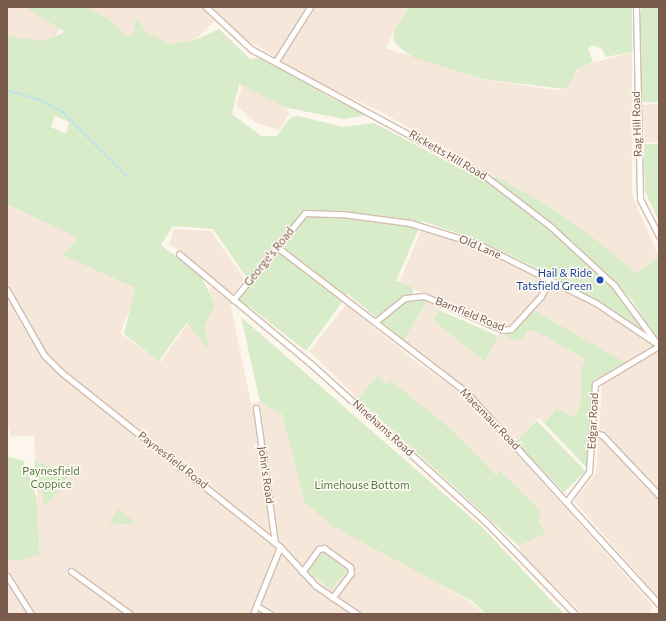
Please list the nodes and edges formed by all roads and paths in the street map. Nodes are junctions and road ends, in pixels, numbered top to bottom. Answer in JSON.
{"nodes":[{"id":1,"x":206,"y":7,"type":"edge"},
{"id":2,"x":310,"y":7,"type":"edge"},
{"id":3,"x":636,"y":7,"type":"edge"},
{"id":4,"x":276,"y":61,"type":"junction"},
{"id":5,"x":305,"y":213,"type":"joint"},
{"id":6,"x":659,"y":236,"type":"edge"},
{"id":7,"x":277,"y":247,"type":"junction"},
{"id":8,"x":179,"y":254,"type":"dead end"},
{"id":9,"x":549,"y":281,"type":"junction"},
{"id":10,"x":7,"y":290,"type":"edge"},
{"id":11,"x":233,"y":300,"type":"junction"},
{"id":12,"x":375,"y":322,"type":"junction"},
{"id":13,"x":659,"y":346,"type":"edge"},
{"id":14,"x":256,"y":408,"type":"dead end"},
{"id":15,"x":594,"y":432,"type":"junction"},
{"id":16,"x":659,"y":495,"type":"edge"},
{"id":17,"x":567,"y":501,"type":"junction"},
{"id":18,"x":274,"y":543,"type":"junction"},
{"id":19,"x":280,"y":547,"type":"junction"},
{"id":20,"x":71,"y":571,"type":"dead end"},
{"id":21,"x":302,"y":572,"type":"junction"},
{"id":22,"x":7,"y":576,"type":"edge"},
{"id":23,"x":332,"y":598,"type":"junction"},
{"id":24,"x":659,"y":604,"type":"edge"},
{"id":25,"x":257,"y":606,"type":"junction"},
{"id":26,"x":31,"y":614,"type":"edge"},
{"id":27,"x":130,"y":614,"type":"edge"},
{"id":28,"x":253,"y":614,"type":"edge"},
{"id":29,"x":270,"y":614,"type":"edge"},
{"id":30,"x":357,"y":614,"type":"edge"},
{"id":31,"x":575,"y":614,"type":"edge"}],
"edges":[{"from":1,"to":4,"type":"street","name":"Ricketts Hill Road"},
{"from":2,"to":4,"type":"street"},
{"from":3,"to":6,"type":"street","name":"Rag Hill Road"},
{"from":4,"to":13,"type":"street","name":"Ricketts Hill Road"},
{"from":5,"to":7,"type":"street","name":"George's Road"},
{"from":5,"to":9,"type":"street","name":"Old Lane"},
{"from":7,"to":11,"type":"street","name":"George's Road"},
{"from":7,"to":12,"type":"street","name":"Maesmaur Road"},
{"from":8,"to":11,"type":"street","name":"Ninehams Road"},
{"from":9,"to":12,"type":"street","name":"Barnfield Road"},
{"from":9,"to":13,"type":"street","name":"Old Lane"},
{"from":10,"to":18,"type":"street","name":"Paynesfield Road"},
{"from":11,"to":31,"type":"street","name":"Ninehams Road"},
{"from":12,"to":17,"type":"street","name":"Maesmaur Road"},
{"from":13,"to":15,"type":"street","name":"Edgar Road"},
{"from":14,"to":18,"type":"street","name":"John's Road"},
{"from":15,"to":16,"type":"street"},
{"from":15,"to":17,"type":"street","name":"Edgar Road"},
{"from":17,"to":24,"type":"street","name":"Maesmaur Road"},
{"from":18,"to":19,"type":"street","name":"Paynesfield Road"},
{"from":19,"to":21,"type":"street","name":"Paynesfield Road"},
{"from":19,"to":25,"type":"street"},
{"from":20,"to":27,"type":"street"},
{"from":21,"to":23,"type":"street","name":"Paynesfield Road"},
{"from":21,"to":23,"type":"street"},
{"from":22,"to":26,"type":"street"},
{"from":23,"to":30,"type":"street","name":"Paynesfield Road"},
{"from":25,"to":28,"type":"street"},
{"from":25,"to":29,"type":"street"}]}
